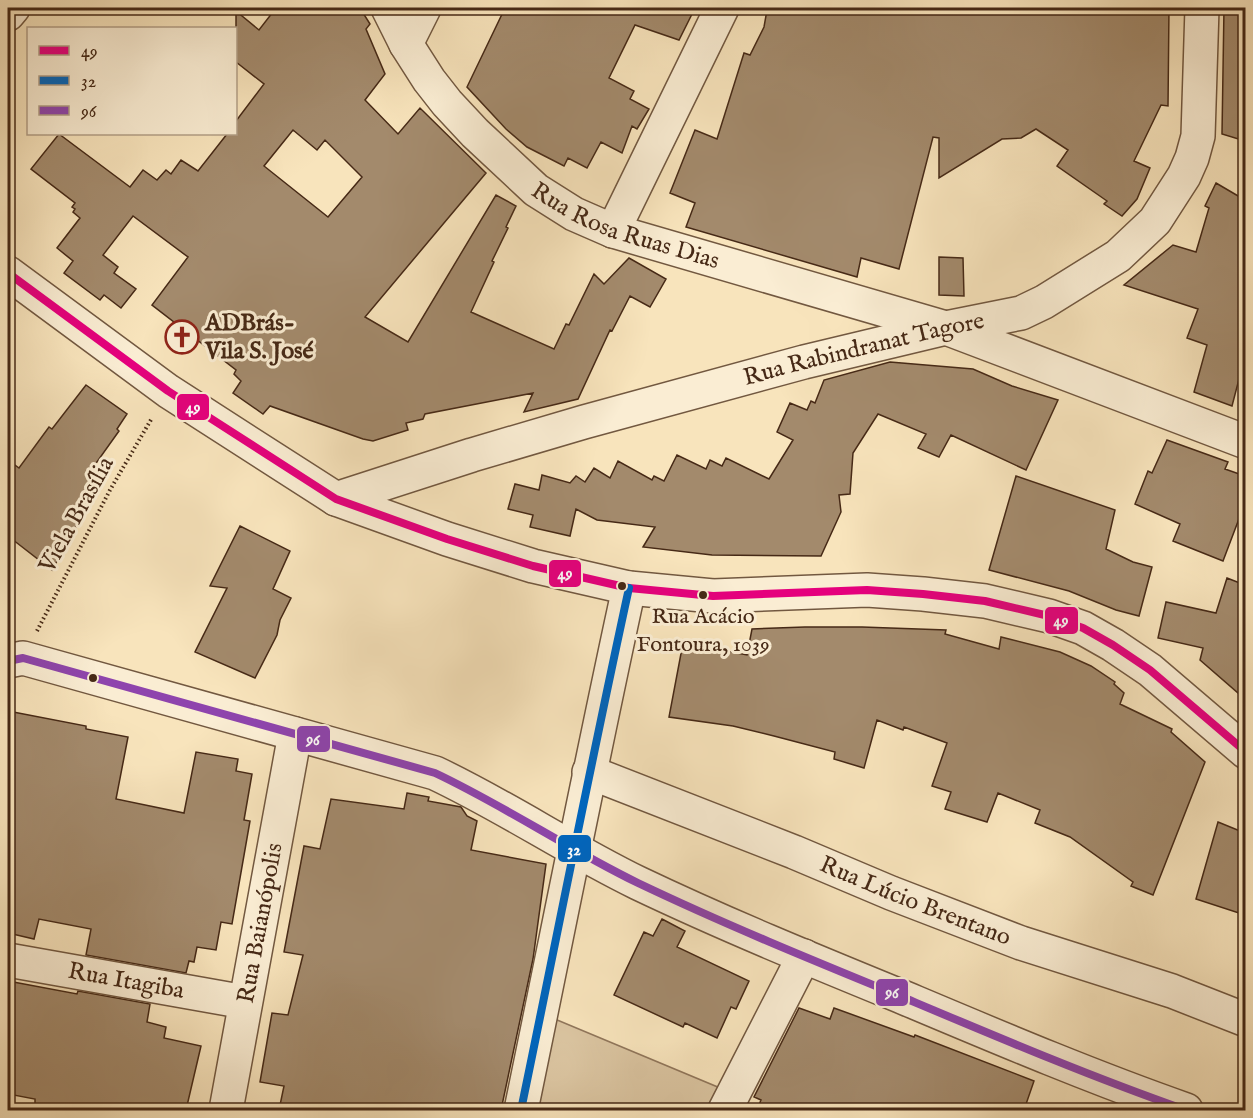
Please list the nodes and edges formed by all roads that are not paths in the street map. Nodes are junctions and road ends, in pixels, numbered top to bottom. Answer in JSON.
{"nodes":[{"id":1,"x":13,"y":8,"type":"edge"},
{"id":2,"x":388,"y":8,"type":"edge"},
{"id":3,"x":424,"y":8,"type":"edge"},
{"id":4,"x":722,"y":8,"type":"edge"},
{"id":5,"x":1202,"y":8,"type":"edge"},
{"id":6,"x":8,"y":14,"type":"edge"},
{"id":7,"x":406,"y":44,"type":"junction"},
{"id":8,"x":613,"y":231,"type":"junction"},
{"id":9,"x":8,"y":273,"type":"edge"},
{"id":10,"x":946,"y":328,"type":"junction"},
{"id":11,"x":1245,"y":442,"type":"edge"},
{"id":12,"x":336,"y":499,"type":"junction"},
{"id":13,"x":629,"y":588,"type":"junction"},
{"id":14,"x":13,"y":654,"type":"edge"},
{"id":15,"x":295,"y":734,"type":"junction"},
{"id":16,"x":1245,"y":752,"type":"edge"},
{"id":17,"x":589,"y":772,"type":"junction"},
{"id":18,"x":575,"y":850,"type":"junction"},
{"id":19,"x":804,"y":956,"type":"junction"},
{"id":20,"x":8,"y":960,"type":"edge"},
{"id":21,"x":245,"y":1002,"type":"junction"},
{"id":22,"x":1245,"y":1020,"type":"edge"},
{"id":23,"x":226,"y":1110,"type":"edge"},
{"id":24,"x":521,"y":1110,"type":"edge"},
{"id":25,"x":725,"y":1110,"type":"edge"},
{"id":26,"x":1186,"y":1110,"type":"edge"}],
"edges":[{"from":1,"to":6,"type":"street"},
{"from":2,"to":7,"type":"street","name":"Rua Rosa Ruas Dias"},
{"from":3,"to":7,"type":"street"},
{"from":4,"to":8,"type":"street"},
{"from":5,"to":10,"type":"street","name":"Rua Rabindranat Tagore"},
{"from":7,"to":8,"type":"street","name":"Rua Rosa Ruas Dias"},
{"from":8,"to":10,"type":"street","name":"Rua Rosa Ruas Dias"},
{"from":9,"to":12,"type":"street"},
{"from":10,"to":11,"type":"street","name":"Rua Rosa Ruas Dias"},
{"from":10,"to":12,"type":"street","name":"Rua Rabindranat Tagore"},
{"from":12,"to":13,"type":"street"},
{"from":13,"to":16,"type":"street"},
{"from":13,"to":17,"type":"street"},
{"from":14,"to":15,"type":"street"},
{"from":15,"to":18,"type":"street"},
{"from":15,"to":21,"type":"street","name":"Rua Baianópolis"},
{"from":17,"to":18,"type":"street"},
{"from":17,"to":22,"type":"street","name":"Rua Lúcio Brentano"},
{"from":18,"to":19,"type":"street"},
{"from":18,"to":24,"type":"street"},
{"from":19,"to":25,"type":"street"},
{"from":19,"to":26,"type":"street"},
{"from":20,"to":21,"type":"street","name":"Rua Itagiba"},
{"from":21,"to":23,"type":"street","name":"Rua Baianópolis"}]}
